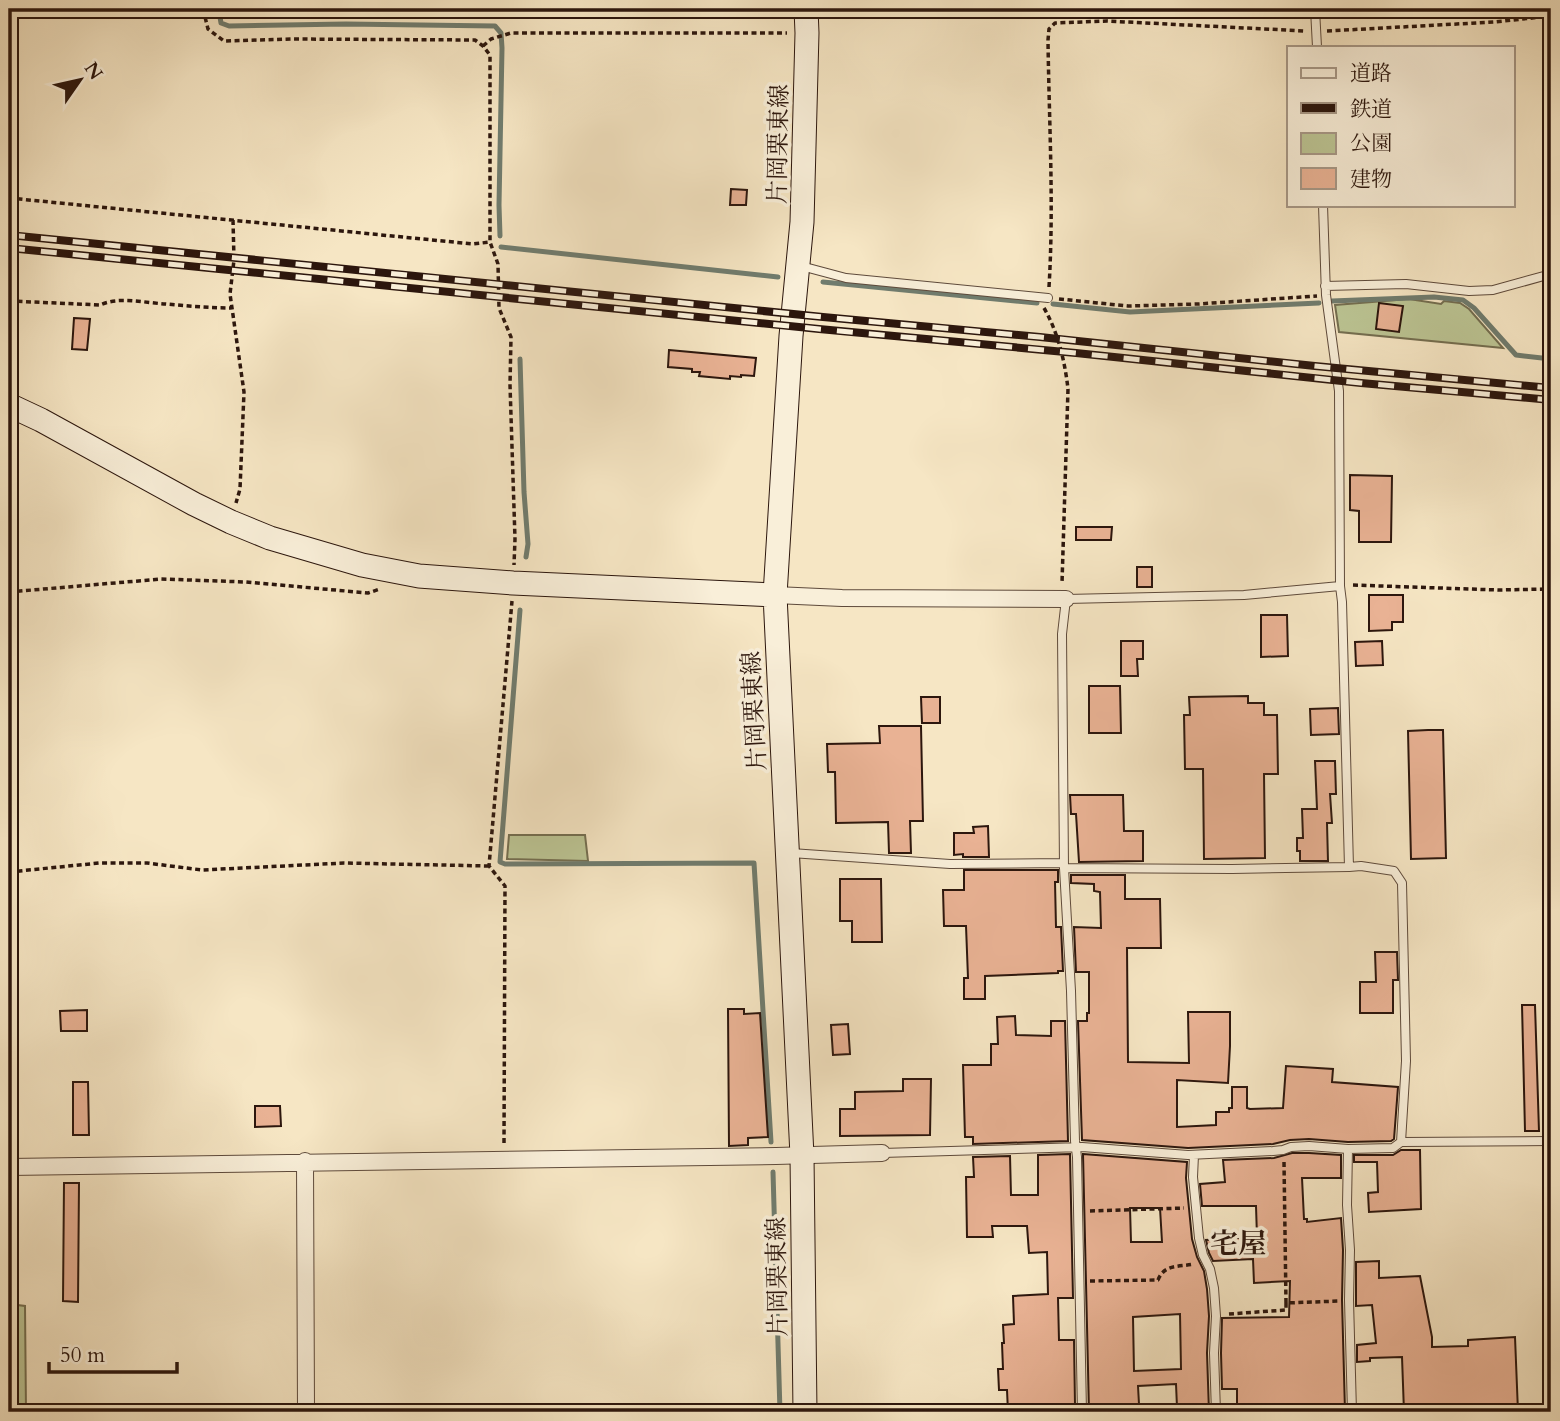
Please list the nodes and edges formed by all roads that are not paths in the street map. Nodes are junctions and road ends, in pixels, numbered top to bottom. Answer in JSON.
{"nodes":[{"id":1,"x":806,"y":9,"type":"edge"},
{"id":2,"x":1315,"y":9,"type":"edge"},
{"id":3,"x":1317,"y":46,"type":"edge"},
{"id":4,"x":1323,"y":206,"type":"edge"},
{"id":5,"x":798,"y":266,"type":"junction"},
{"id":6,"x":1551,"y":274,"type":"edge"},
{"id":7,"x":1326,"y":290,"type":"junction"},
{"id":8,"x":1048,"y":298,"type":"road end"},
{"id":9,"x":9,"y":405,"type":"edge"},
{"id":10,"x":1340,"y":586,"type":"junction"},
{"id":11,"x":775,"y":595,"type":"junction"},
{"id":12,"x":1066,"y":598,"type":"junction"},
{"id":13,"x":788,"y":852,"type":"junction"},
{"id":14,"x":1064,"y":865,"type":"junction"},
{"id":15,"x":1349,"y":867,"type":"junction"},
{"id":16,"x":1551,"y":1141,"type":"edge"},
{"id":17,"x":1401,"y":1142,"type":"junction"},
{"id":18,"x":1075,"y":1147,"type":"junction"},
{"id":19,"x":1348,"y":1149,"type":"junction"},
{"id":20,"x":882,"y":1153,"type":"joint"},
{"id":21,"x":1194,"y":1155,"type":"junction"},
{"id":22,"x":802,"y":1156,"type":"junction"},
{"id":23,"x":305,"y":1161,"type":"junction"},
{"id":24,"x":9,"y":1167,"type":"edge"},
{"id":25,"x":306,"y":1412,"type":"edge"},
{"id":26,"x":805,"y":1412,"type":"edge"},
{"id":27,"x":1082,"y":1412,"type":"edge"},
{"id":28,"x":1216,"y":1412,"type":"edge"},
{"id":29,"x":1352,"y":1412,"type":"edge"}],
"edges":[{"from":1,"to":5,"type":"main road","name":"片岡栗東線"},
{"from":2,"to":3,"type":"lane"},
{"from":4,"to":7,"type":"lane"},
{"from":5,"to":8,"type":"lane"},
{"from":5,"to":11,"type":"main road","name":"片岡栗東線"},
{"from":6,"to":7,"type":"lane"},
{"from":7,"to":10,"type":"lane"},
{"from":9,"to":11,"type":"main road"},
{"from":10,"to":12,"type":"lane"},
{"from":10,"to":15,"type":"lane"},
{"from":11,"to":12,"type":"street"},
{"from":11,"to":13,"type":"main road","name":"片岡栗東線"},
{"from":12,"to":14,"type":"lane"},
{"from":13,"to":14,"type":"lane"},
{"from":13,"to":22,"type":"main road","name":"片岡栗東線"},
{"from":14,"to":15,"type":"lane"},
{"from":14,"to":18,"type":"lane"},
{"from":15,"to":17,"type":"lane"},
{"from":16,"to":17,"type":"lane"},
{"from":17,"to":19,"type":"lane"},
{"from":18,"to":20,"type":"lane"},
{"from":18,"to":21,"type":"lane"},
{"from":18,"to":27,"type":"lane"},
{"from":19,"to":21,"type":"lane"},
{"from":19,"to":29,"type":"lane"},
{"from":20,"to":22,"type":"street"},
{"from":21,"to":28,"type":"lane"},
{"from":22,"to":23,"type":"street"},
{"from":22,"to":26,"type":"main road","name":"片岡栗東線"},
{"from":23,"to":24,"type":"street"},
{"from":23,"to":25,"type":"street"}]}
